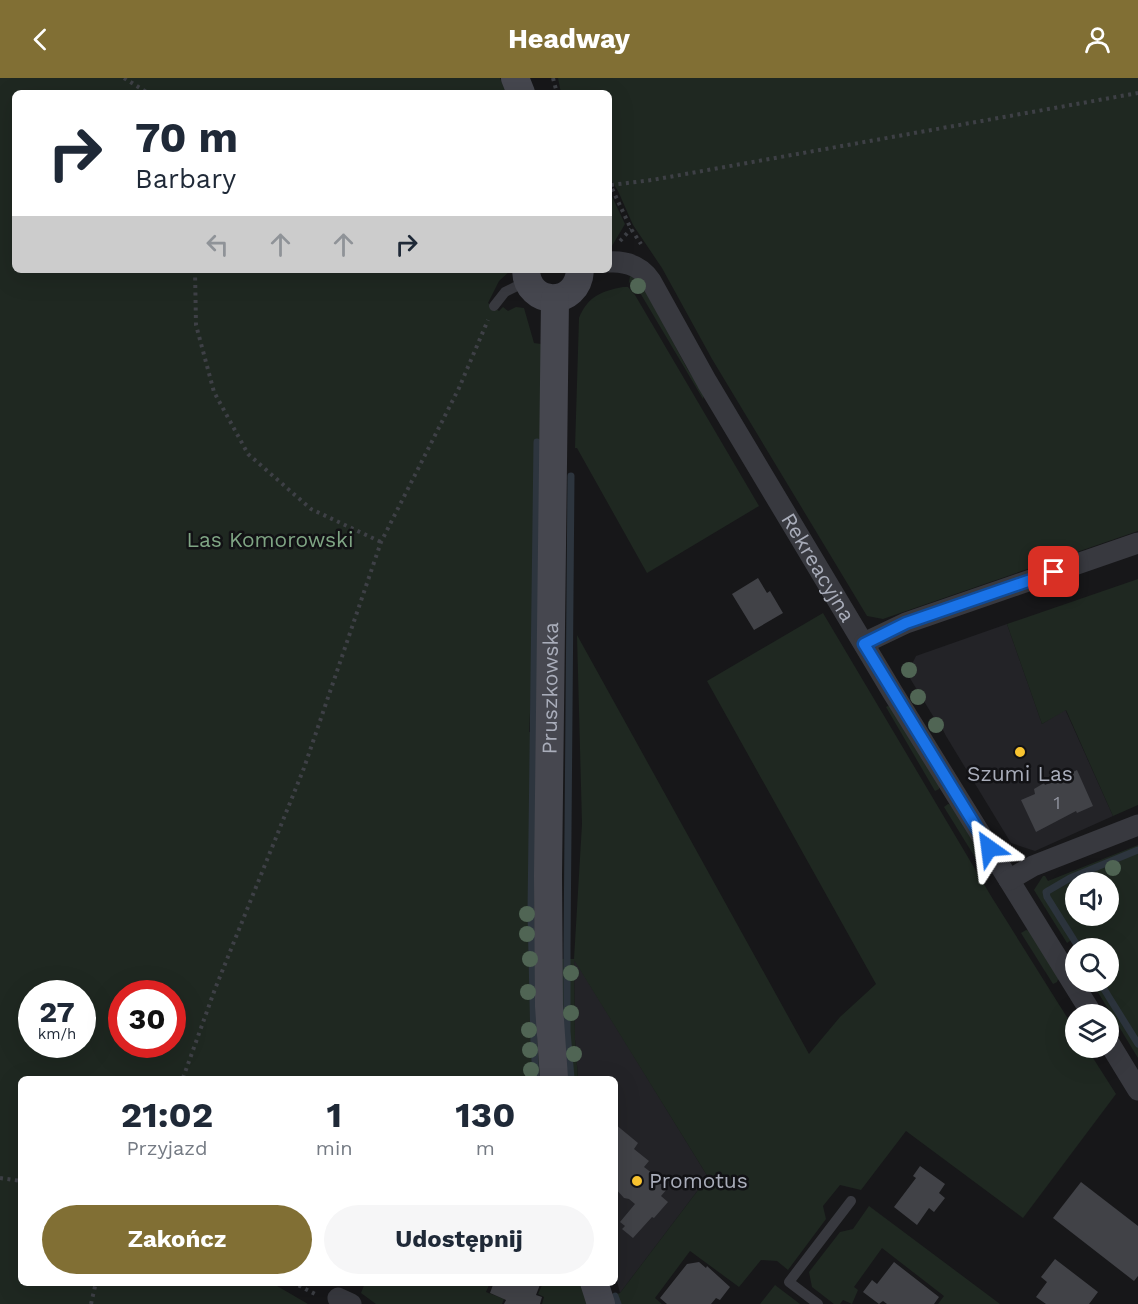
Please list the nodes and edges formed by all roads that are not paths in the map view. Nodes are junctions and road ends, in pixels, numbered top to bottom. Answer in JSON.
{"nodes":[{"id":1,"x":613,"y":254,"type":"edge"},
{"id":2,"x":580,"y":273,"type":"edge"},
{"id":3,"x":527,"y":275,"type":"edge"},
{"id":4,"x":555,"y":299,"type":"junction"},
{"id":5,"x":494,"y":306,"type":"road end"},
{"id":6,"x":1138,"y":543,"type":"edge"},
{"id":7,"x":864,"y":644,"type":"junction"},
{"id":8,"x":1138,"y":825,"type":"edge"},
{"id":9,"x":1010,"y":880,"type":"junction"},
{"id":10,"x":1086,"y":1004,"type":"edge"},
{"id":11,"x":1118,"y":1058,"type":"edge"},
{"id":12,"x":554,"y":1076,"type":"edge"},
{"id":13,"x":1138,"y":1090,"type":"edge"},
{"id":14,"x":851,"y":1201,"type":"dead end"},
{"id":15,"x":595,"y":1286,"type":"edge"},
{"id":16,"x":601,"y":1304,"type":"edge"},
{"id":17,"x":818,"y":1304,"type":"edge"}],
"edges":[{"from":1,"to":7,"type":"street","name":"Rekreacyjna"},
{"from":2,"to":4,"type":"street"},
{"from":3,"to":4,"type":"street"},
{"from":3,"to":5,"type":"lane"},
{"from":4,"to":12,"type":"street","name":"Pruszkowska"},
{"from":6,"to":7,"type":"street"},
{"from":7,"to":9,"type":"street","name":"Rekreacyjna"},
{"from":8,"to":9,"type":"street"},
{"from":9,"to":10,"type":"street","name":"Rekreacyjna"},
{"from":11,"to":13,"type":"street"},
{"from":14,"to":17,"type":"lane"},
{"from":15,"to":16,"type":"street"}]}
